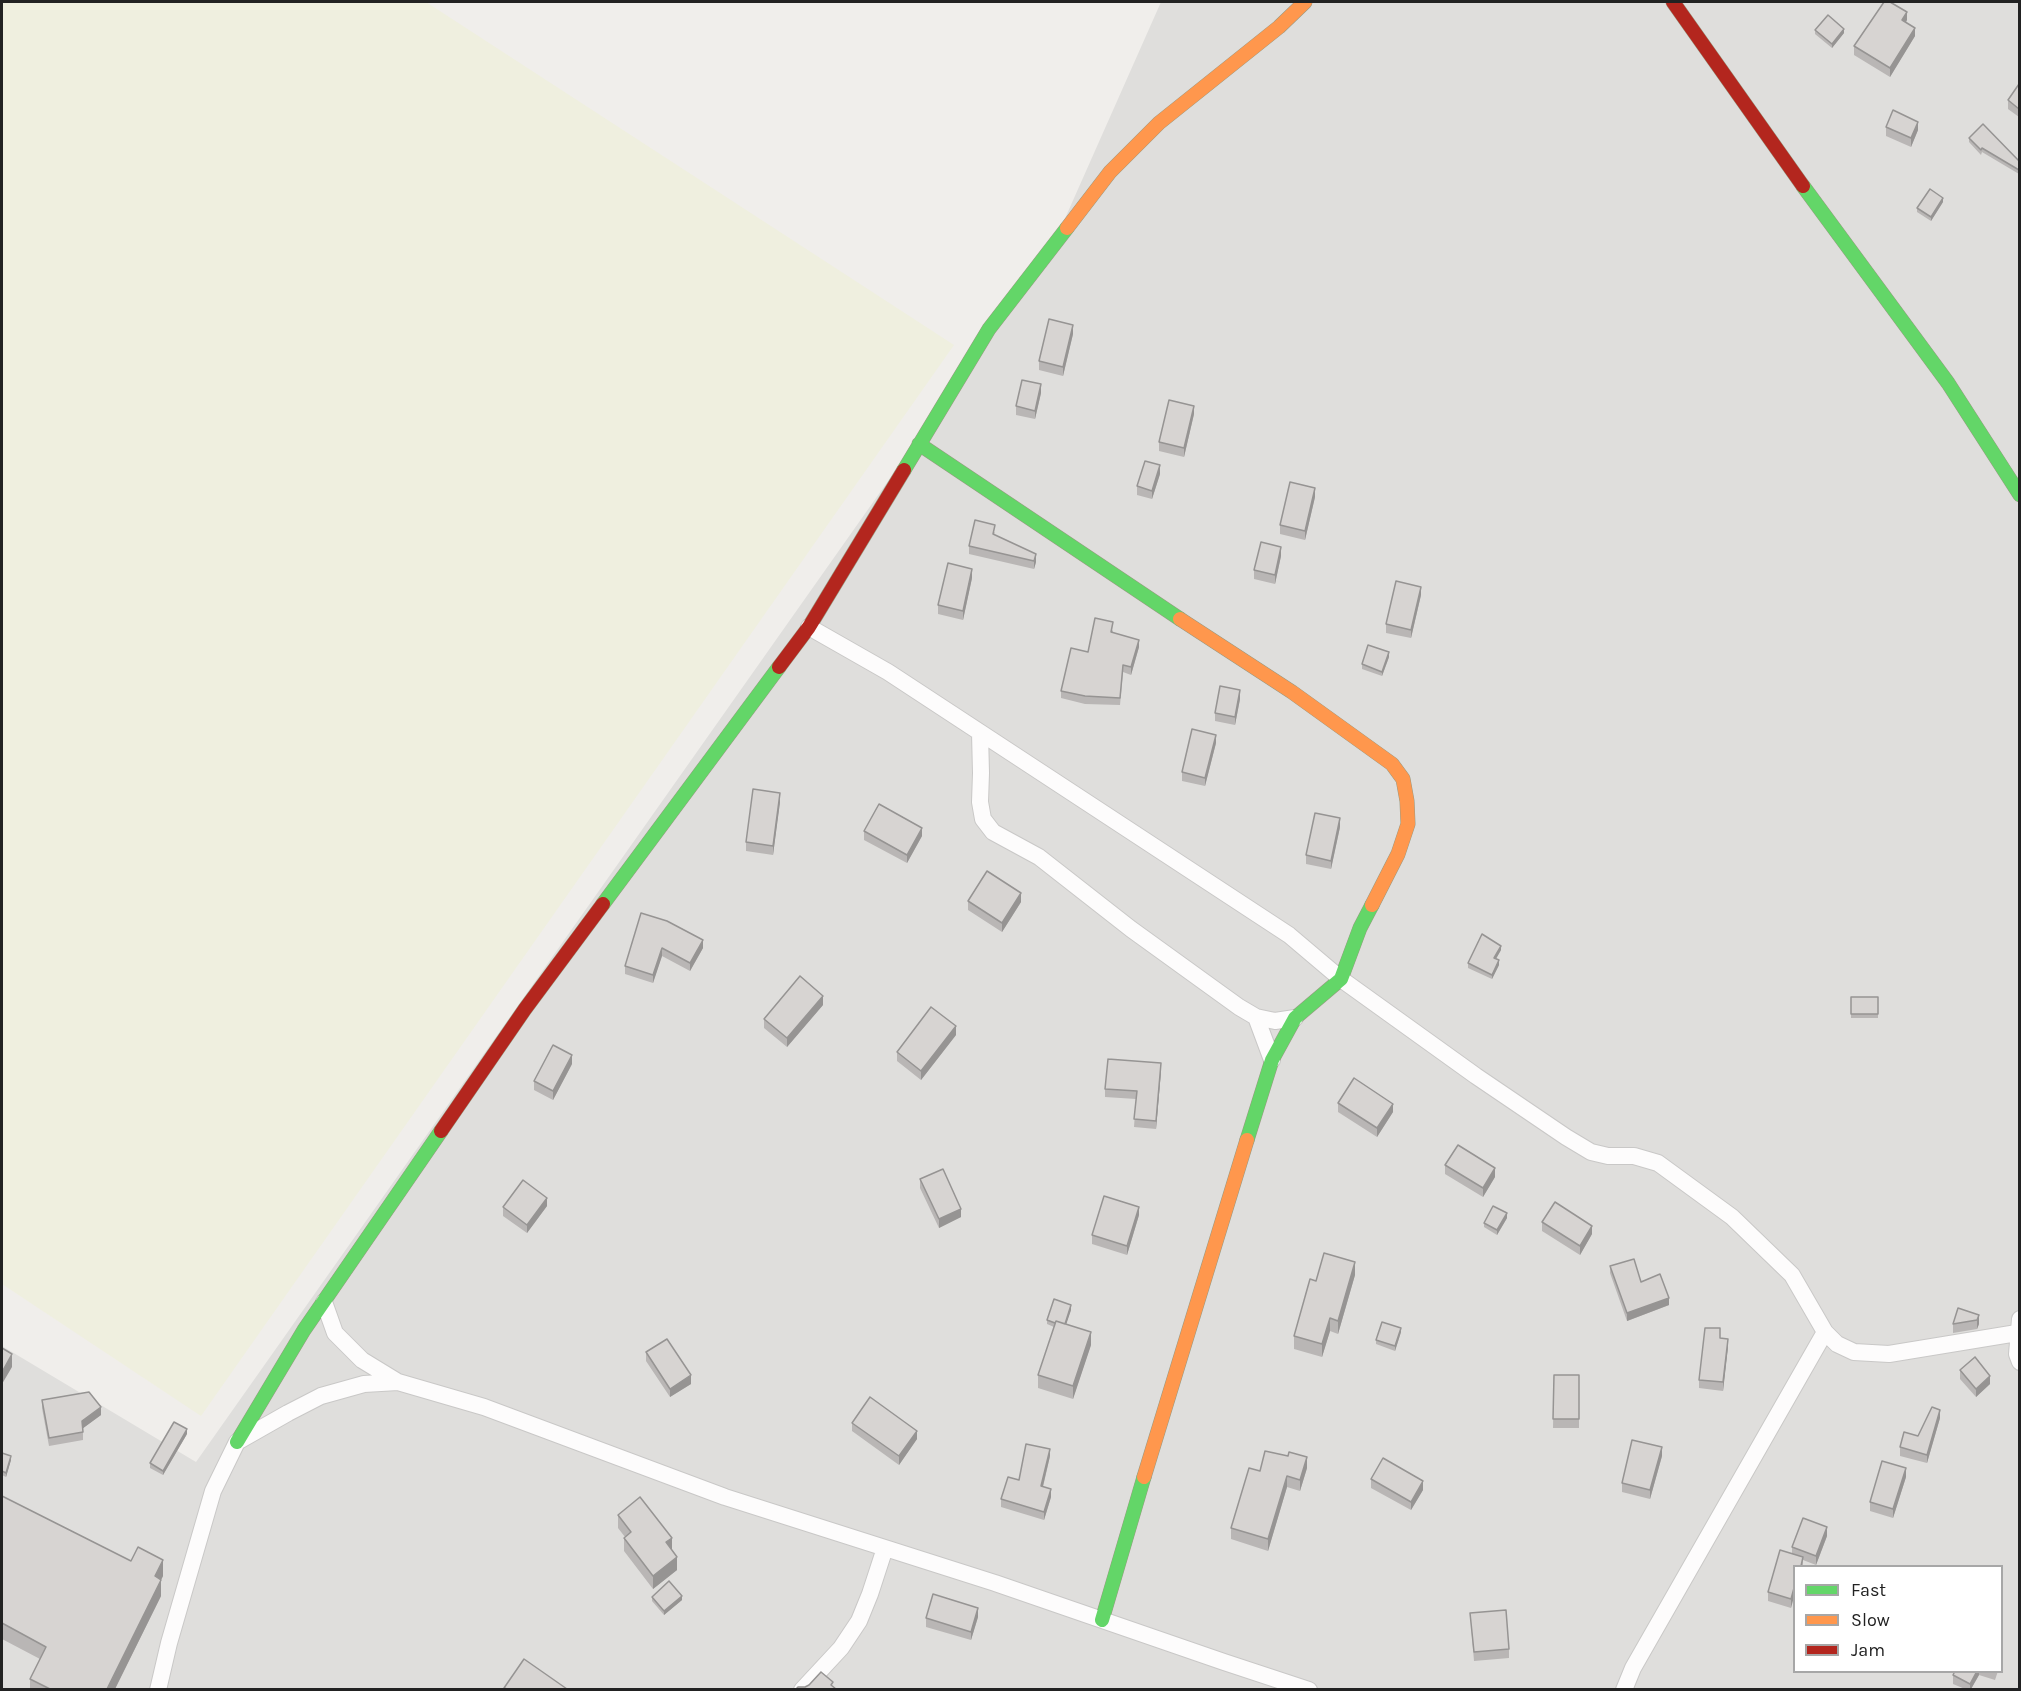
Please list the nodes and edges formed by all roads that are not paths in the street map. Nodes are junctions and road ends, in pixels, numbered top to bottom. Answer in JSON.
{"nodes":[{"id":1,"x":1305,"y":2,"type":"edge"},
{"id":2,"x":1673,"y":2,"type":"edge"},
{"id":3,"x":919,"y":444,"type":"junction"},
{"id":4,"x":2019,"y":495,"type":"edge"},
{"id":5,"x":809,"y":627,"type":"junction"},
{"id":6,"x":980,"y":733,"type":"junction"},
{"id":7,"x":1341,"y":979,"type":"junction"},
{"id":8,"x":1256,"y":1017,"type":"junction"},
{"id":9,"x":1295,"y":1018,"type":"junction"},
{"id":10,"x":1272,"y":1060,"type":"junction"},
{"id":11,"x":324,"y":1302,"type":"junction"},
{"id":12,"x":2018,"y":1326,"type":"edge"},
{"id":13,"x":1824,"y":1332,"type":"junction"},
{"id":14,"x":2019,"y":1362,"type":"edge"},
{"id":15,"x":398,"y":1382,"type":"junction"},
{"id":16,"x":237,"y":1442,"type":"junction"},
{"id":17,"x":885,"y":1548,"type":"junction"},
{"id":18,"x":1102,"y":1620,"type":"junction"},
{"id":19,"x":158,"y":1689,"type":"edge"},
{"id":20,"x":802,"y":1689,"type":"edge"},
{"id":21,"x":1309,"y":1689,"type":"edge"},
{"id":22,"x":1624,"y":1689,"type":"edge"}],
"edges":[{"from":1,"to":3,"type":"street"},
{"from":2,"to":4,"type":"street"},
{"from":3,"to":5,"type":"street"},
{"from":3,"to":7,"type":"street"},
{"from":5,"to":6,"type":"street"},
{"from":5,"to":11,"type":"street"},
{"from":6,"to":7,"type":"street"},
{"from":6,"to":8,"type":"street"},
{"from":7,"to":9,"type":"street"},
{"from":7,"to":13,"type":"street"},
{"from":8,"to":9,"type":"street"},
{"from":8,"to":10,"type":"street"},
{"from":9,"to":10,"type":"street"},
{"from":10,"to":18,"type":"street"},
{"from":11,"to":15,"type":"street"},
{"from":11,"to":16,"type":"street"},
{"from":12,"to":13,"type":"street"},
{"from":12,"to":14,"type":"street"},
{"from":13,"to":22,"type":"street"},
{"from":15,"to":16,"type":"street"},
{"from":15,"to":17,"type":"street"},
{"from":16,"to":19,"type":"street"},
{"from":17,"to":18,"type":"street"},
{"from":17,"to":20,"type":"street"},
{"from":18,"to":21,"type":"street"}]}
